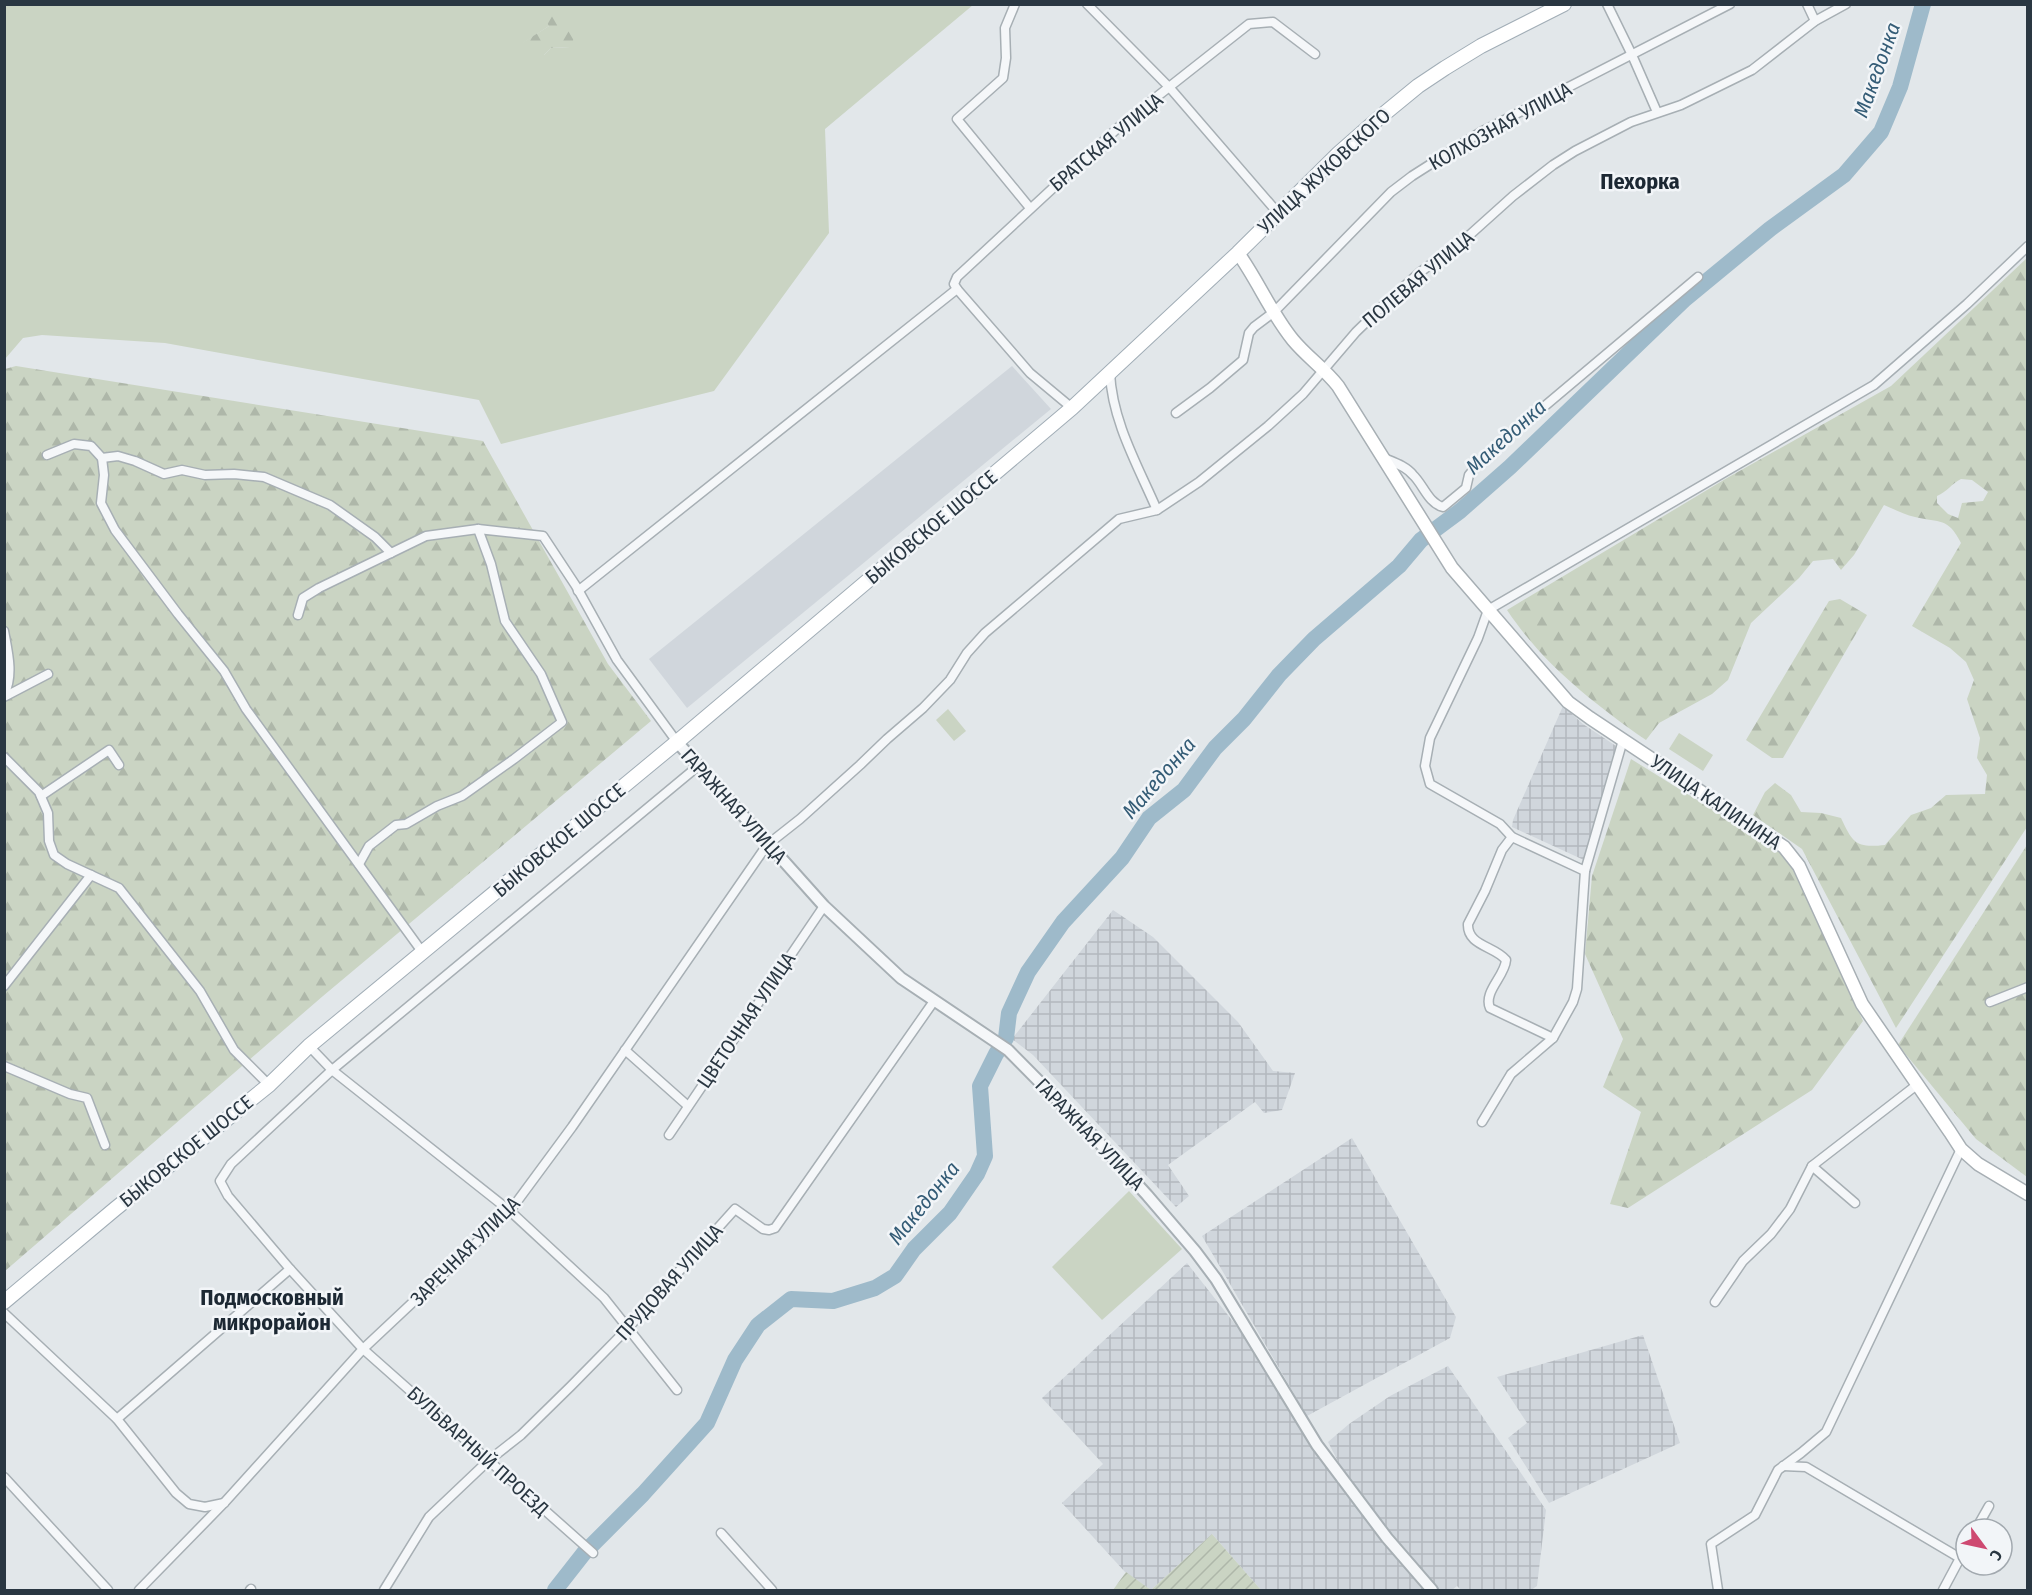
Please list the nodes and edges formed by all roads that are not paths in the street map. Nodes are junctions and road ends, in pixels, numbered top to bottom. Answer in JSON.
{"nodes":[{"id":1,"x":1015,"y":4,"type":"edge"},
{"id":2,"x":1087,"y":4,"type":"edge"},
{"id":3,"x":1564,"y":4,"type":"edge"},
{"id":4,"x":1607,"y":4,"type":"edge"},
{"id":5,"x":1730,"y":4,"type":"edge"},
{"id":6,"x":1807,"y":4,"type":"edge"},
{"id":7,"x":1846,"y":4,"type":"edge"},
{"id":8,"x":1815,"y":21,"type":"junction"},
{"id":9,"x":1315,"y":54,"type":"dead end"},
{"id":10,"x":1632,"y":55,"type":"junction"},
{"id":11,"x":1170,"y":88,"type":"junction"},
{"id":12,"x":1657,"y":112,"type":"junction"},
{"id":13,"x":1030,"y":208,"type":"junction"},
{"id":14,"x":1278,"y":213,"type":"junction"},
{"id":15,"x":2028,"y":246,"type":"edge"},
{"id":16,"x":1238,"y":253,"type":"junction"},
{"id":17,"x":1698,"y":277,"type":"dead end"},
{"id":18,"x":957,"y":289,"type":"junction"},
{"id":19,"x":1274,"y":312,"type":"junction"},
{"id":20,"x":1326,"y":370,"type":"junction"},
{"id":21,"x":1110,"y":373,"type":"junction"},
{"id":22,"x":1071,"y":408,"type":"junction"},
{"id":23,"x":1176,"y":413,"type":"dead end"},
{"id":24,"x":46,"y":455,"type":"dead end"},
{"id":25,"x":1383,"y":457,"type":"junction"},
{"id":26,"x":102,"y":458,"type":"junction"},
{"id":27,"x":1157,"y":510,"type":"junction"},
{"id":28,"x":478,"y":529,"type":"junction"},
{"id":29,"x":391,"y":553,"type":"junction"},
{"id":30,"x":578,"y":591,"type":"junction"},
{"id":31,"x":1488,"y":610,"type":"junction"},
{"id":32,"x":298,"y":615,"type":"dead end"},
{"id":33,"x":4,"y":632,"type":"edge"},
{"id":34,"x":48,"y":674,"type":"dead end"},
{"id":35,"x":4,"y":696,"type":"edge"},
{"id":36,"x":1623,"y":740,"type":"junction"},
{"id":37,"x":677,"y":742,"type":"junction"},
{"id":38,"x":4,"y":757,"type":"edge"},
{"id":39,"x":119,"y":765,"type":"dead end"},
{"id":40,"x":697,"y":767,"type":"junction"},
{"id":41,"x":41,"y":796,"type":"junction"},
{"id":42,"x":1512,"y":837,"type":"junction"},
{"id":43,"x":767,"y":844,"type":"junction"},
{"id":44,"x":359,"y":864,"type":"junction"},
{"id":45,"x":1585,"y":872,"type":"junction"},
{"id":46,"x":91,"y":875,"type":"junction"},
{"id":47,"x":824,"y":906,"type":"junction"},
{"id":48,"x":423,"y":953,"type":"junction"},
{"id":49,"x":4,"y":986,"type":"edge"},
{"id":50,"x":2028,"y":987,"type":"edge"},
{"id":51,"x":934,"y":1001,"type":"junction"},
{"id":52,"x":1990,"y":1002,"type":"dead end"},
{"id":53,"x":1553,"y":1038,"type":"junction"},
{"id":54,"x":309,"y":1046,"type":"junction"},
{"id":55,"x":625,"y":1050,"type":"junction"},
{"id":56,"x":4,"y":1066,"type":"edge"},
{"id":57,"x":332,"y":1070,"type":"junction"},
{"id":58,"x":1918,"y":1084,"type":"junction"},
{"id":59,"x":269,"y":1085,"type":"junction"},
{"id":60,"x":688,"y":1106,"type":"junction"},
{"id":61,"x":1482,"y":1122,"type":"dead end"},
{"id":62,"x":669,"y":1135,"type":"dead end"},
{"id":63,"x":105,"y":1145,"type":"dead end"},
{"id":64,"x":1961,"y":1149,"type":"junction"},
{"id":65,"x":1812,"y":1166,"type":"junction"},
{"id":66,"x":2028,"y":1194,"type":"edge"},
{"id":67,"x":1855,"y":1203,"type":"dead end"},
{"id":68,"x":510,"y":1211,"type":"junction"},
{"id":69,"x":290,"y":1269,"type":"junction"},
{"id":70,"x":4,"y":1302,"type":"edge"},
{"id":71,"x":1715,"y":1302,"type":"dead end"},
{"id":72,"x":4,"y":1312,"type":"edge"},
{"id":73,"x":628,"y":1328,"type":"junction"},
{"id":74,"x":363,"y":1349,"type":"junction"},
{"id":75,"x":677,"y":1390,"type":"dead end"},
{"id":76,"x":117,"y":1419,"type":"junction"},
{"id":77,"x":488,"y":1461,"type":"junction"},
{"id":78,"x":1783,"y":1466,"type":"junction"},
{"id":79,"x":4,"y":1477,"type":"edge"},
{"id":80,"x":224,"y":1503,"type":"junction"},
{"id":81,"x":1989,"y":1506,"type":"dead end"},
{"id":82,"x":1983,"y":1517,"type":"edge"},
{"id":83,"x":721,"y":1533,"type":"dead end"},
{"id":84,"x":593,"y":1553,"type":"dead end"},
{"id":85,"x":1954,"y":1554,"type":"edge"},
{"id":86,"x":1954,"y":1569,"type":"edge"},
{"id":87,"x":108,"y":1590,"type":"edge"},
{"id":88,"x":139,"y":1590,"type":"edge"},
{"id":89,"x":384,"y":1590,"type":"edge"},
{"id":90,"x":772,"y":1590,"type":"edge"},
{"id":91,"x":1432,"y":1590,"type":"edge"},
{"id":92,"x":1718,"y":1590,"type":"edge"},
{"id":93,"x":1943,"y":1590,"type":"edge"}],
"edges":[{"from":1,"to":13,"type":"street"},
{"from":2,"to":11,"type":"street","name":"БРАТСКАЯ УЛИЦА"},
{"from":3,"to":14,"type":"main road","name":"УЛИЦА ЖУКОВСКОГО"},
{"from":4,"to":10,"type":"street"},
{"from":5,"to":10,"type":"street","name":"КОЛХОЗНАЯ УЛИЦА"},
{"from":6,"to":8,"type":"street"},
{"from":7,"to":8,"type":"street","name":"ПОЛЕВАЯ УЛИЦА"},
{"from":8,"to":12,"type":"street","name":"ПОЛЕВАЯ УЛИЦА"},
{"from":9,"to":11,"type":"street"},
{"from":10,"to":12,"type":"street"},
{"from":10,"to":19,"type":"street","name":"КОЛХОЗНАЯ УЛИЦА"},
{"from":11,"to":13,"type":"street","name":"БРАТСКАЯ УЛИЦА"},
{"from":11,"to":14,"type":"street"},
{"from":12,"to":20,"type":"street","name":"ПОЛЕВАЯ УЛИЦА"},
{"from":13,"to":18,"type":"street","name":"БРАТСКАЯ УЛИЦА"},
{"from":14,"to":16,"type":"main road","name":"УЛИЦА ЖУКОВСКОГО"},
{"from":15,"to":31,"type":"street"},
{"from":16,"to":19,"type":"main road","name":"УЛИЦА КАЛИНИНА"},
{"from":16,"to":21,"type":"main road","name":"УЛИЦА ЖУКОВСКОГО"},
{"from":17,"to":25,"type":"street"},
{"from":18,"to":22,"type":"street"},
{"from":18,"to":30,"type":"street"},
{"from":19,"to":20,"type":"main road","name":"УЛИЦА КАЛИНИНА"},
{"from":19,"to":23,"type":"street","name":"КОЛХОЗНАЯ УЛИЦА"},
{"from":20,"to":25,"type":"main road","name":"УЛИЦА КАЛИНИНА"},
{"from":20,"to":27,"type":"street","name":"ПОЛЕВАЯ УЛИЦА"},
{"from":21,"to":22,"type":"main road","name":"БЫКОВСКОЕ ШОССЕ"},
{"from":21,"to":27,"type":"street"},
{"from":22,"to":37,"type":"main road","name":"БЫКОВСКОЕ ШОССЕ"},
{"from":24,"to":26,"type":"street"},
{"from":25,"to":31,"type":"main road","name":"УЛИЦА КАЛИНИНА"},
{"from":26,"to":29,"type":"street"},
{"from":26,"to":44,"type":"street"},
{"from":27,"to":43,"type":"street","name":"ЗАРЕЧНАЯ УЛИЦА"},
{"from":28,"to":29,"type":"street"},
{"from":28,"to":30,"type":"street"},
{"from":28,"to":44,"type":"street"},
{"from":29,"to":32,"type":"street"},
{"from":30,"to":37,"type":"street"},
{"from":31,"to":36,"type":"main road","name":"УЛИЦА КАЛИНИНА"},
{"from":31,"to":42,"type":"street"},
{"from":33,"to":35,"type":"street"},
{"from":34,"to":35,"type":"street"},
{"from":36,"to":45,"type":"street"},
{"from":36,"to":58,"type":"main road","name":"УЛИЦА КАЛИНИНА"},
{"from":37,"to":40,"type":"street","name":"ГАРАЖНАЯ УЛИЦА"},
{"from":37,"to":48,"type":"main road","name":"БЫКОВСКОЕ ШОССЕ"},
{"from":38,"to":41,"type":"street"},
{"from":39,"to":41,"type":"street"},
{"from":40,"to":43,"type":"street","name":"ГАРАЖНАЯ УЛИЦА"},
{"from":40,"to":57,"type":"street"},
{"from":41,"to":46,"type":"street"},
{"from":42,"to":45,"type":"street"},
{"from":42,"to":53,"type":"street"},
{"from":43,"to":47,"type":"street","name":"ГАРАЖНАЯ УЛИЦА"},
{"from":43,"to":55,"type":"street","name":"ЗАРЕЧНАЯ УЛИЦА"},
{"from":44,"to":48,"type":"street"},
{"from":45,"to":53,"type":"street"},
{"from":46,"to":49,"type":"street"},
{"from":46,"to":59,"type":"street"},
{"from":47,"to":51,"type":"street","name":"ГАРАЖНАЯ УЛИЦА"},
{"from":47,"to":60,"type":"street","name":"ЦВЕТОЧНАЯ УЛИЦА"},
{"from":48,"to":54,"type":"main road","name":"БЫКОВСКОЕ ШОССЕ"},
{"from":50,"to":52,"type":"street"},
{"from":51,"to":73,"type":"street","name":"ПРУДОВАЯ УЛИЦА"},
{"from":51,"to":91,"type":"street","name":"ГАРАЖНАЯ УЛИЦА"},
{"from":53,"to":61,"type":"street"},
{"from":54,"to":57,"type":"street"},
{"from":54,"to":59,"type":"main road","name":"БЫКОВСКОЕ ШОССЕ"},
{"from":55,"to":60,"type":"street"},
{"from":55,"to":68,"type":"street","name":"ЗАРЕЧНАЯ УЛИЦА"},
{"from":56,"to":63,"type":"street"},
{"from":57,"to":68,"type":"street"},
{"from":57,"to":69,"type":"street","name":"БУЛЬВАРНЫЙ ПРОЕЗД"},
{"from":58,"to":64,"type":"main road","name":"УЛИЦА КАЛИНИНА"},
{"from":58,"to":65,"type":"street"},
{"from":59,"to":70,"type":"main road","name":"БЫКОВСКОЕ ШОССЕ"},
{"from":60,"to":62,"type":"street","name":"ЦВЕТОЧНАЯ УЛИЦА"},
{"from":64,"to":66,"type":"main road","name":"УЛИЦА КАЛИНИНА"},
{"from":64,"to":78,"type":"street"},
{"from":65,"to":67,"type":"street"},
{"from":65,"to":71,"type":"street"},
{"from":68,"to":73,"type":"street"},
{"from":68,"to":74,"type":"street","name":"ЗАРЕЧНАЯ УЛИЦА"},
{"from":69,"to":74,"type":"street","name":"БУЛЬВАРНЫЙ ПРОЕЗД"},
{"from":69,"to":76,"type":"street"},
{"from":72,"to":76,"type":"street"},
{"from":73,"to":75,"type":"street"},
{"from":73,"to":77,"type":"street","name":"ПРУДОВАЯ УЛИЦА"},
{"from":74,"to":77,"type":"street","name":"БУЛЬВАРНЫЙ ПРОЕЗД"},
{"from":74,"to":80,"type":"street","name":"ЗАРЕЧНАЯ УЛИЦА"},
{"from":76,"to":80,"type":"street"},
{"from":77,"to":84,"type":"street","name":"БУЛЬВАРНЫЙ ПРОЕЗД"},
{"from":77,"to":89,"type":"street","name":"ПРУДОВАЯ УЛИЦА"},
{"from":78,"to":85,"type":"street"},
{"from":78,"to":92,"type":"street"},
{"from":79,"to":87,"type":"street"},
{"from":80,"to":88,"type":"street","name":"ЗАРЕЧНАЯ УЛИЦА"},
{"from":81,"to":82,"type":"street"},
{"from":83,"to":90,"type":"street"},
{"from":86,"to":93,"type":"street"}]}
